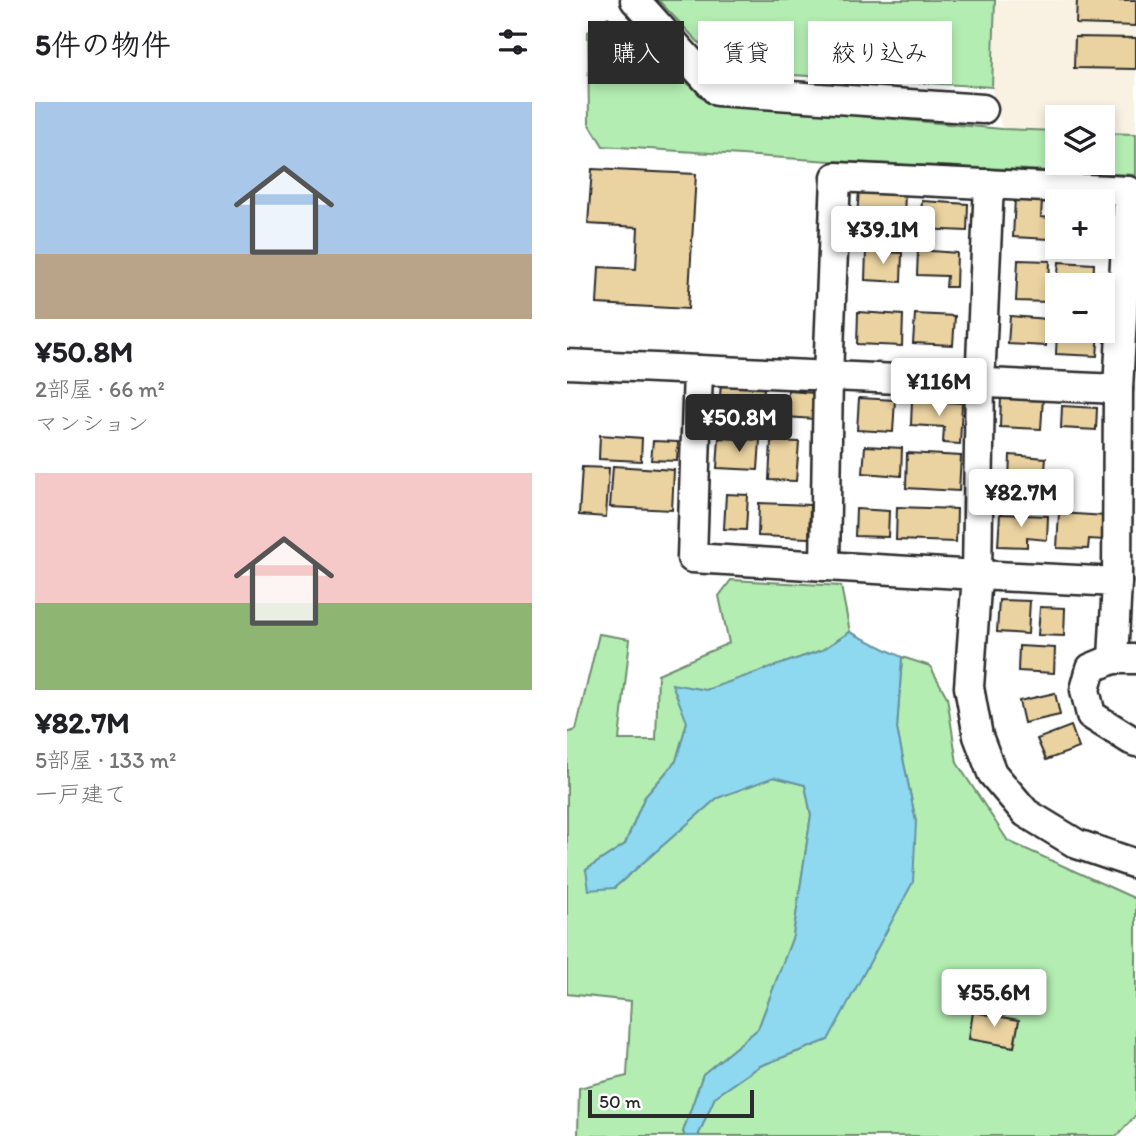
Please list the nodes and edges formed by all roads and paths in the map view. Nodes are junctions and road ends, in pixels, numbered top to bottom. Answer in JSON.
{"nodes":[{"id":1,"x":635,"y":0,"type":"edge"},
{"id":2,"x":983,"y":108,"type":"dead end"},
{"id":3,"x":989,"y":184,"type":"junction"},
{"id":4,"x":567,"y":364,"type":"edge"},
{"id":5,"x":698,"y":370,"type":"junction"},
{"id":6,"x":828,"y":376,"type":"junction"},
{"id":7,"x":980,"y":383,"type":"junction"},
{"id":8,"x":1118,"y":389,"type":"junction"},
{"id":9,"x":825,"y":566,"type":"junction"},
{"id":10,"x":977,"y":575,"type":"junction"},
{"id":11,"x":1117,"y":582,"type":"junction"},
{"id":12,"x":1124,"y":659,"type":"edge"},
{"id":13,"x":1136,"y":741,"type":"edge"},
{"id":14,"x":1136,"y":864,"type":"edge"}],
"edges":[{"from":1,"to":2,"type":"street"},
{"from":3,"to":6,"type":"street"},
{"from":3,"to":7,"type":"street"},
{"from":3,"to":8,"type":"street"},
{"from":4,"to":5,"type":"street"},
{"from":5,"to":6,"type":"street"},
{"from":5,"to":9,"type":"street"},
{"from":6,"to":7,"type":"street"},
{"from":6,"to":9,"type":"street"},
{"from":7,"to":8,"type":"street"},
{"from":7,"to":10,"type":"street"},
{"from":8,"to":11,"type":"street"},
{"from":9,"to":10,"type":"street"},
{"from":10,"to":11,"type":"street"},
{"from":10,"to":14,"type":"street"},
{"from":11,"to":12,"type":"street"},
{"from":12,"to":13,"type":"street"}]}
